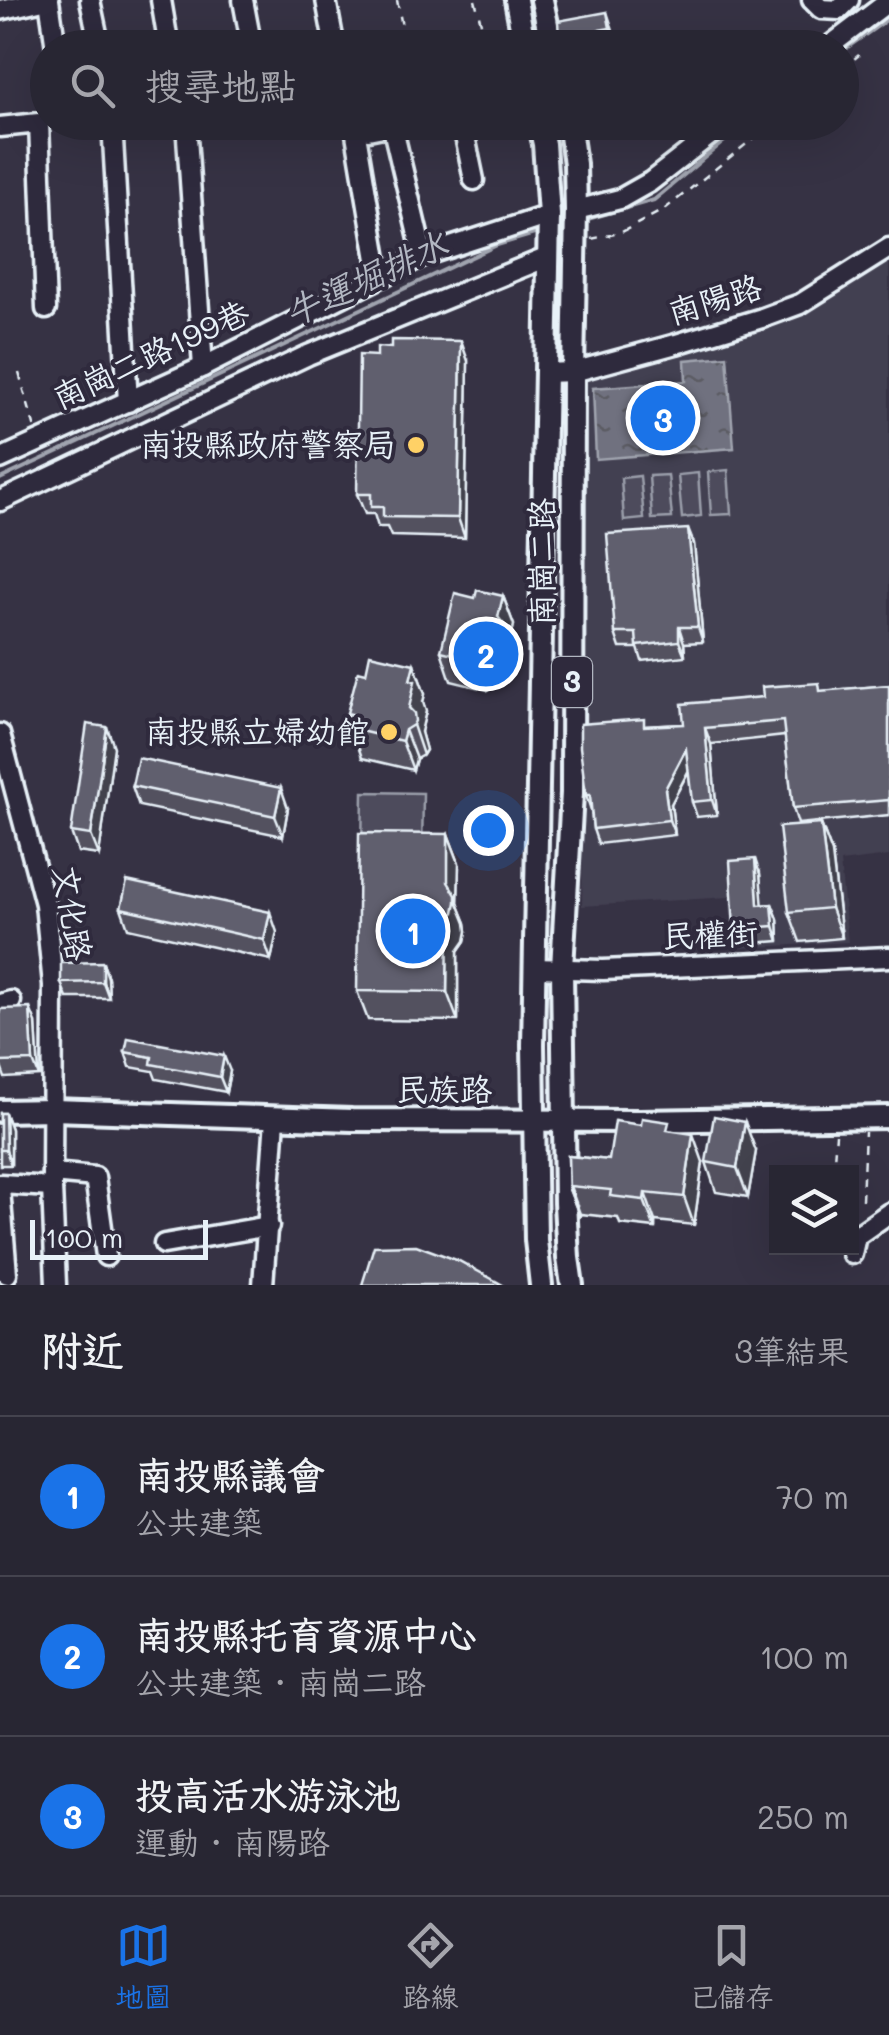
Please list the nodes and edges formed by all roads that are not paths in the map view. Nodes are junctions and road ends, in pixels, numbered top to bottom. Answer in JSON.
{"nodes":[{"id":1,"x":46,"y":0,"type":"edge"},
{"id":2,"x":90,"y":0,"type":"edge"},
{"id":3,"x":161,"y":0,"type":"edge"},
{"id":4,"x":243,"y":0,"type":"edge"},
{"id":5,"x":326,"y":0,"type":"edge"},
{"id":6,"x":516,"y":0,"type":"edge"},
{"id":7,"x":542,"y":0,"type":"edge"},
{"id":8,"x":812,"y":0,"type":"edge"},
{"id":9,"x":849,"y":0,"type":"edge"},
{"id":10,"x":889,"y":2,"type":"edge"},
{"id":11,"x":0,"y":10,"type":"edge"},
{"id":12,"x":52,"y":30,"type":"edge"},
{"id":13,"x":96,"y":30,"type":"edge"},
{"id":14,"x":166,"y":30,"type":"edge"},
{"id":15,"x":249,"y":30,"type":"edge"},
{"id":16,"x":332,"y":30,"type":"edge"},
{"id":17,"x":522,"y":30,"type":"edge"},
{"id":18,"x":548,"y":30,"type":"edge"},
{"id":19,"x":852,"y":30,"type":"edge"},
{"id":20,"x":30,"y":125,"type":"edge"},
{"id":21,"x":0,"y":127,"type":"edge"},
{"id":22,"x":39,"y":140,"type":"edge"},
{"id":23,"x":113,"y":140,"type":"edge"},
{"id":24,"x":187,"y":140,"type":"edge"},
{"id":25,"x":363,"y":140,"type":"edge"},
{"id":26,"x":401,"y":140,"type":"edge"},
{"id":27,"x":466,"y":140,"type":"edge"},
{"id":28,"x":543,"y":140,"type":"edge"},
{"id":29,"x":572,"y":140,"type":"edge"},
{"id":30,"x":704,"y":140,"type":"edge"},
{"id":31,"x":474,"y":180,"type":"dead end"},
{"id":32,"x":576,"y":210,"type":"junction"},
{"id":33,"x":549,"y":214,"type":"junction"},
{"id":34,"x":889,"y":248,"type":"edge"},
{"id":35,"x":422,"y":256,"type":"junction"},
{"id":36,"x":548,"y":257,"type":"junction"},
{"id":37,"x":380,"y":277,"type":"junction"},
{"id":38,"x":46,"y":309,"type":"dead end"},
{"id":39,"x":203,"y":367,"type":"junction"},
{"id":40,"x":572,"y":372,"type":"junction"},
{"id":41,"x":545,"y":374,"type":"junction"},
{"id":42,"x":128,"y":402,"type":"junction"},
{"id":43,"x":0,"y":458,"type":"edge"},
{"id":44,"x":0,"y":501,"type":"edge"},
{"id":45,"x":0,"y":734,"type":"edge"},
{"id":46,"x":10,"y":806,"type":"edge"},
{"id":47,"x":889,"y":956,"type":"edge"},
{"id":48,"x":534,"y":968,"type":"junction"},
{"id":49,"x":562,"y":968,"type":"junction"},
{"id":50,"x":53,"y":1110,"type":"junction"},
{"id":51,"x":0,"y":1111,"type":"edge"},
{"id":52,"x":889,"y":1116,"type":"edge"},
{"id":53,"x":275,"y":1119,"type":"junction"},
{"id":54,"x":532,"y":1120,"type":"junction"},
{"id":55,"x":564,"y":1120,"type":"junction"},
{"id":56,"x":52,"y":1180,"type":"junction"},
{"id":57,"x":0,"y":1187,"type":"edge"},
{"id":58,"x":889,"y":1213,"type":"edge"},
{"id":59,"x":268,"y":1226,"type":"junction"},
{"id":60,"x":859,"y":1234,"type":"edge"},
{"id":61,"x":164,"y":1244,"type":"dead end"},
{"id":62,"x":106,"y":1256,"type":"dead end"},
{"id":63,"x":7,"y":1274,"type":"dead end"},
{"id":64,"x":56,"y":1285,"type":"edge"},
{"id":65,"x":263,"y":1285,"type":"edge"},
{"id":66,"x":541,"y":1285,"type":"edge"},
{"id":67,"x":572,"y":1285,"type":"edge"}],
"edges":[{"from":1,"to":11,"type":"street"},
{"from":1,"to":12,"type":"street"},
{"from":2,"to":13,"type":"street"},
{"from":3,"to":14,"type":"street"},
{"from":4,"to":15,"type":"street"},
{"from":5,"to":16,"type":"street"},
{"from":6,"to":17,"type":"main road"},
{"from":7,"to":18,"type":"main road"},
{"from":8,"to":9,"type":"street"},
{"from":10,"to":19,"type":"street"},
{"from":20,"to":21,"type":"street"},
{"from":22,"to":38,"type":"street"},
{"from":23,"to":42,"type":"street"},
{"from":24,"to":39,"type":"street"},
{"from":25,"to":37,"type":"street"},
{"from":26,"to":35,"type":"street"},
{"from":27,"to":31,"type":"street"},
{"from":28,"to":33,"type":"main road","number":"3"},
{"from":29,"to":32,"type":"main road","number":"3"},
{"from":30,"to":32,"type":"street"},
{"from":32,"to":40,"type":"main road","name":"南崗二路","number":"3"},
{"from":33,"to":35,"type":"street","name":"南崗二路199巷"},
{"from":33,"to":36,"type":"main road","number":"3"},
{"from":34,"to":40,"type":"street","name":"南陽路"},
{"from":35,"to":37,"type":"street","name":"南崗二路199巷"},
{"from":36,"to":41,"type":"main road","name":"南崗二路","number":"3"},
{"from":36,"to":44,"type":"street"},
{"from":37,"to":39,"type":"street","name":"南崗二路199巷"},
{"from":39,"to":42,"type":"street","name":"南崗二路199巷"},
{"from":40,"to":41,"type":"street","name":"南陽路"},
{"from":40,"to":49,"type":"main road","name":"南崗二路","number":"3"},
{"from":41,"to":48,"type":"main road","name":"南崗二路","number":"3"},
{"from":42,"to":43,"type":"street","name":"南崗二路199巷"},
{"from":45,"to":46,"type":"street","name":"文化路"},
{"from":46,"to":50,"type":"street","name":"文化路"},
{"from":47,"to":49,"type":"street","name":"民權街"},
{"from":48,"to":49,"type":"street","name":"民權街"},
{"from":48,"to":54,"type":"main road","name":"南崗二路","number":"3"},
{"from":49,"to":55,"type":"main road","name":"南崗二路","number":"3"},
{"from":50,"to":51,"type":"main road","name":"民族路"},
{"from":50,"to":53,"type":"main road","name":"民族路"},
{"from":50,"to":56,"type":"street","name":"文化路"},
{"from":52,"to":55,"type":"main road","name":"民族路"},
{"from":53,"to":54,"type":"main road","name":"民族路"},
{"from":53,"to":59,"type":"street"},
{"from":54,"to":55,"type":"main road","name":"民族路"},
{"from":54,"to":66,"type":"main road","number":"3"},
{"from":55,"to":67,"type":"main road","number":"3"},
{"from":56,"to":57,"type":"street"},
{"from":56,"to":62,"type":"street"},
{"from":56,"to":64,"type":"street","name":"文化路"},
{"from":57,"to":63,"type":"street"},
{"from":58,"to":60,"type":"street"},
{"from":59,"to":61,"type":"street"},
{"from":59,"to":65,"type":"street"}]}
